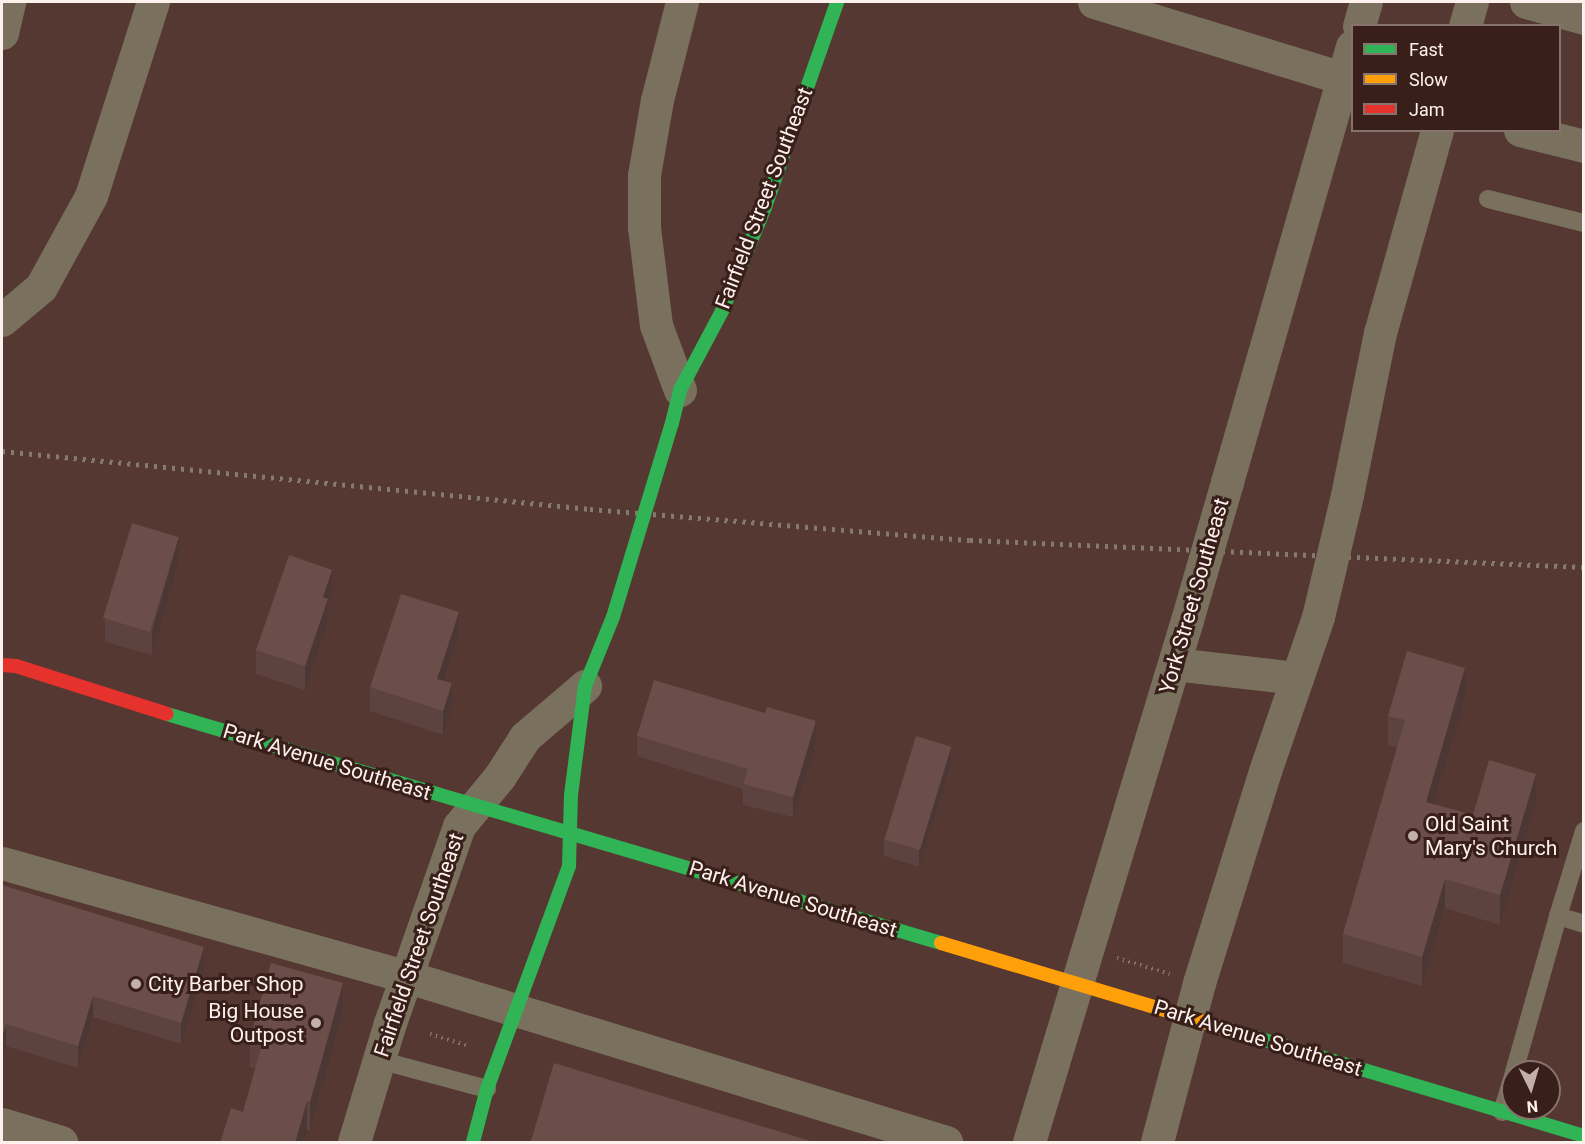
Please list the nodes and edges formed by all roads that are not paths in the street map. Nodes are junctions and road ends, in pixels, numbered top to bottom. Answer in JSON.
{"nodes":[{"id":1,"x":9,"y":2,"type":"edge"},
{"id":2,"x":153,"y":2,"type":"edge"},
{"id":3,"x":682,"y":2,"type":"edge"},
{"id":4,"x":837,"y":2,"type":"edge"},
{"id":5,"x":1094,"y":2,"type":"edge"},
{"id":6,"x":1366,"y":2,"type":"edge"},
{"id":7,"x":1472,"y":2,"type":"edge"},
{"id":8,"x":1526,"y":2,"type":"edge"},
{"id":9,"x":1584,"y":18,"type":"edge"},
{"id":10,"x":1360,"y":24,"type":"edge"},
{"id":11,"x":1466,"y":24,"type":"edge"},
{"id":12,"x":2,"y":33,"type":"edge"},
{"id":13,"x":1351,"y":60,"type":"edge"},
{"id":14,"x":1348,"y":80,"type":"edge"},
{"id":15,"x":1436,"y":132,"type":"edge"},
{"id":16,"x":1528,"y":132,"type":"edge"},
{"id":17,"x":1584,"y":146,"type":"edge"},
{"id":18,"x":1488,"y":199,"type":"dead end"},
{"id":19,"x":1584,"y":223,"type":"edge"},
{"id":20,"x":2,"y":320,"type":"edge"},
{"id":21,"x":680,"y":390,"type":"junction"},
{"id":22,"x":1174,"y":664,"type":"junction"},
{"id":23,"x":2,"y":665,"type":"edge"},
{"id":24,"x":1297,"y":678,"type":"junction"},
{"id":25,"x":585,"y":686,"type":"junction"},
{"id":26,"x":474,"y":805,"type":"junction"},
{"id":27,"x":1584,"y":831,"type":"edge"},
{"id":28,"x":571,"y":832,"type":"junction"},
{"id":29,"x":2,"y":863,"type":"edge"},
{"id":30,"x":1558,"y":916,"type":"junction"},
{"id":31,"x":1584,"y":924,"type":"edge"},
{"id":32,"x":408,"y":976,"type":"junction"},
{"id":33,"x":1077,"y":984,"type":"junction"},
{"id":34,"x":516,"y":1010,"type":"junction"},
{"id":35,"x":1191,"y":1017,"type":"junction"},
{"id":36,"x":379,"y":1060,"type":"junction"},
{"id":37,"x":1518,"y":1060,"type":"edge"},
{"id":38,"x":487,"y":1089,"type":"junction"},
{"id":39,"x":1501,"y":1112,"type":"edge"},
{"id":40,"x":1529,"y":1120,"type":"edge"},
{"id":41,"x":2,"y":1124,"type":"edge"},
{"id":42,"x":1584,"y":1136,"type":"edge"},
{"id":43,"x":62,"y":1143,"type":"edge"},
{"id":44,"x":354,"y":1143,"type":"edge"},
{"id":45,"x":473,"y":1143,"type":"edge"},
{"id":46,"x":946,"y":1143,"type":"edge"},
{"id":47,"x":1029,"y":1143,"type":"edge"},
{"id":48,"x":1158,"y":1143,"type":"edge"}],
"edges":[{"from":1,"to":12,"type":"street"},
{"from":2,"to":20,"type":"street"},
{"from":3,"to":21,"type":"street"},
{"from":4,"to":21,"type":"street","name":"Fairfield Street Southeast"},
{"from":5,"to":14,"type":"street"},
{"from":6,"to":10,"type":"street"},
{"from":7,"to":11,"type":"street"},
{"from":8,"to":9,"type":"street"},
{"from":13,"to":14,"type":"street","name":"York Street Southeast"},
{"from":14,"to":22,"type":"street","name":"York Street Southeast","bridge":true},
{"from":15,"to":24,"type":"street","bridge":true},
{"from":16,"to":17,"type":"street"},
{"from":18,"to":19,"type":"lane"},
{"from":21,"to":25,"type":"street","name":"Fairfield Street Southeast","bridge":true},
{"from":22,"to":24,"type":"street"},
{"from":22,"to":33,"type":"street","name":"York Street Southeast"},
{"from":23,"to":26,"type":"street","name":"Park Avenue Southeast"},
{"from":24,"to":35,"type":"street"},
{"from":25,"to":26,"type":"street","name":"Fairfield Street Southeast"},
{"from":25,"to":28,"type":"street","name":"Fairfield Street Southeast"},
{"from":26,"to":28,"type":"street","name":"Park Avenue Southeast"},
{"from":26,"to":32,"type":"street","name":"Fairfield Street Southeast"},
{"from":27,"to":30,"type":"lane"},
{"from":28,"to":33,"type":"street","name":"Park Avenue Southeast"},
{"from":28,"to":34,"type":"street","name":"Fairfield Street Southeast"},
{"from":29,"to":32,"type":"street"},
{"from":30,"to":31,"type":"lane"},
{"from":30,"to":37,"type":"lane"},
{"from":32,"to":34,"type":"street"},
{"from":32,"to":36,"type":"street","name":"Fairfield Street Southeast"},
{"from":33,"to":35,"type":"street","name":"Park Avenue Southeast"},
{"from":33,"to":47,"type":"street","name":"York Street Southeast"},
{"from":34,"to":38,"type":"street","name":"Fairfield Street Southeast"},
{"from":34,"to":46,"type":"street"},
{"from":35,"to":39,"type":"street","name":"Park Avenue Southeast"},
{"from":35,"to":48,"type":"street"},
{"from":36,"to":38,"type":"lane"},
{"from":36,"to":44,"type":"street","name":"Fairfield Street Southeast"},
{"from":38,"to":45,"type":"street","name":"Fairfield Street Southeast"},
{"from":40,"to":42,"type":"street","name":"Park Avenue Southeast"},
{"from":41,"to":43,"type":"street"}]}
